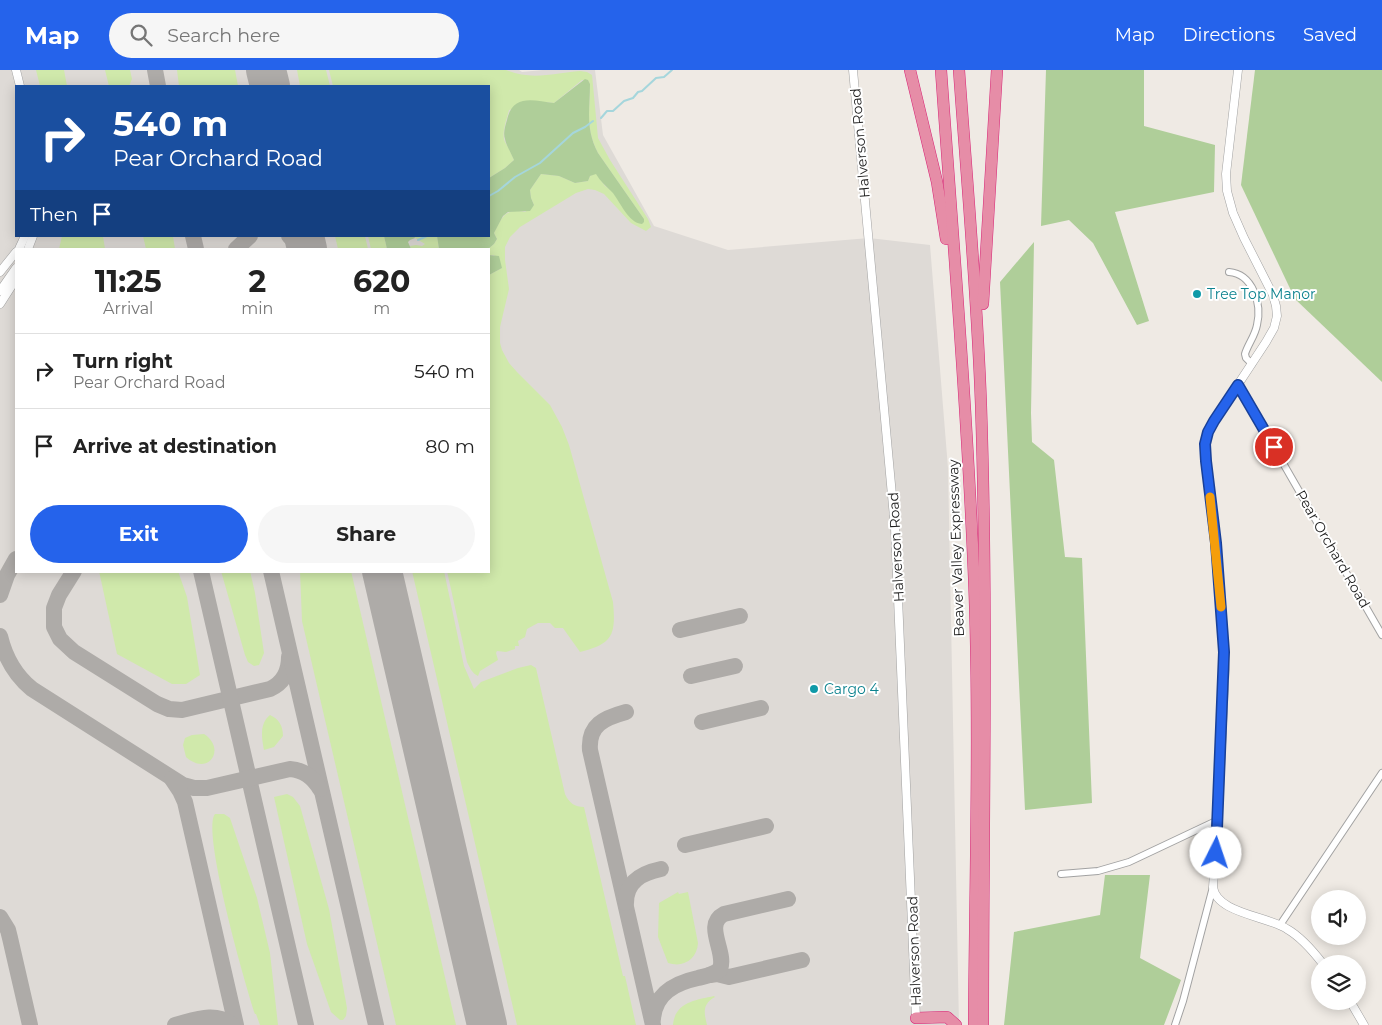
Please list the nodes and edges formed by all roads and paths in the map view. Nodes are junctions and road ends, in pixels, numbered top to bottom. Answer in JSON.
{"nodes":[{"id":1,"x":16,"y":70,"type":"edge"},
{"id":2,"x":853,"y":70,"type":"edge"},
{"id":3,"x":910,"y":70,"type":"edge"},
{"id":4,"x":941,"y":70,"type":"edge"},
{"id":5,"x":959,"y":70,"type":"edge"},
{"id":6,"x":997,"y":70,"type":"edge"},
{"id":7,"x":1238,"y":70,"type":"edge"},
{"id":8,"x":20,"y":85,"type":"edge"},
{"id":9,"x":15,"y":253,"type":"edge"},
{"id":10,"x":15,"y":269,"type":"edge"},
{"id":11,"x":0,"y":272,"type":"edge"},
{"id":12,"x":1229,"y":272,"type":"dead end"},
{"id":13,"x":15,"y":282,"type":"edge"},
{"id":14,"x":0,"y":291,"type":"edge"},
{"id":15,"x":0,"y":304,"type":"edge"},
{"id":16,"x":1252,"y":364,"type":"junction"},
{"id":17,"x":1238,"y":385,"type":"junction"},
{"id":18,"x":981,"y":403,"type":"junction"},
{"id":19,"x":966,"y":425,"type":"junction"},
{"id":20,"x":1382,"y":635,"type":"edge"},
{"id":21,"x":1382,"y":773,"type":"edge"},
{"id":22,"x":1218,"y":820,"type":"junction"},
{"id":23,"x":1061,"y":874,"type":"dead end"},
{"id":24,"x":1213,"y":887,"type":"junction"},
{"id":25,"x":1280,"y":925,"type":"junction"},
{"id":26,"x":1315,"y":955,"type":"edge"},
{"id":27,"x":1355,"y":1010,"type":"edge"},
{"id":28,"x":916,"y":1022,"type":"edge"},
{"id":29,"x":956,"y":1025,"type":"edge"},
{"id":30,"x":974,"y":1025,"type":"edge"},
{"id":31,"x":983,"y":1025,"type":"edge"},
{"id":32,"x":1175,"y":1025,"type":"edge"},
{"id":33,"x":1364,"y":1025,"type":"edge"}],
"edges":[{"from":1,"to":8,"type":"street"},
{"from":2,"to":28,"type":"street","name":"Halverson Road"},
{"from":3,"to":19,"type":"highway"},
{"from":4,"to":19,"type":"highway","name":"Beaver Valley Expressway"},
{"from":5,"to":18,"type":"highway","name":"Beaver Valley Expressway"},
{"from":6,"to":18,"type":"highway"},
{"from":7,"to":16,"type":"street"},
{"from":9,"to":11,"type":"street"},
{"from":10,"to":14,"type":"street"},
{"from":12,"to":16,"type":"street"},
{"from":13,"to":15,"type":"street"},
{"from":16,"to":17,"type":"street"},
{"from":17,"to":20,"type":"street","name":"Pear Orchard Road"},
{"from":17,"to":22,"type":"street"},
{"from":18,"to":31,"type":"highway","name":"Beaver Valley Expressway"},
{"from":19,"to":30,"type":"highway","name":"Beaver Valley Expressway"},
{"from":21,"to":25,"type":"street"},
{"from":22,"to":23,"type":"street"},
{"from":22,"to":24,"type":"street"},
{"from":24,"to":25,"type":"street"},
{"from":24,"to":32,"type":"street"},
{"from":25,"to":26,"type":"street"},
{"from":27,"to":33,"type":"street"},
{"from":28,"to":29,"type":"highway"}]}
